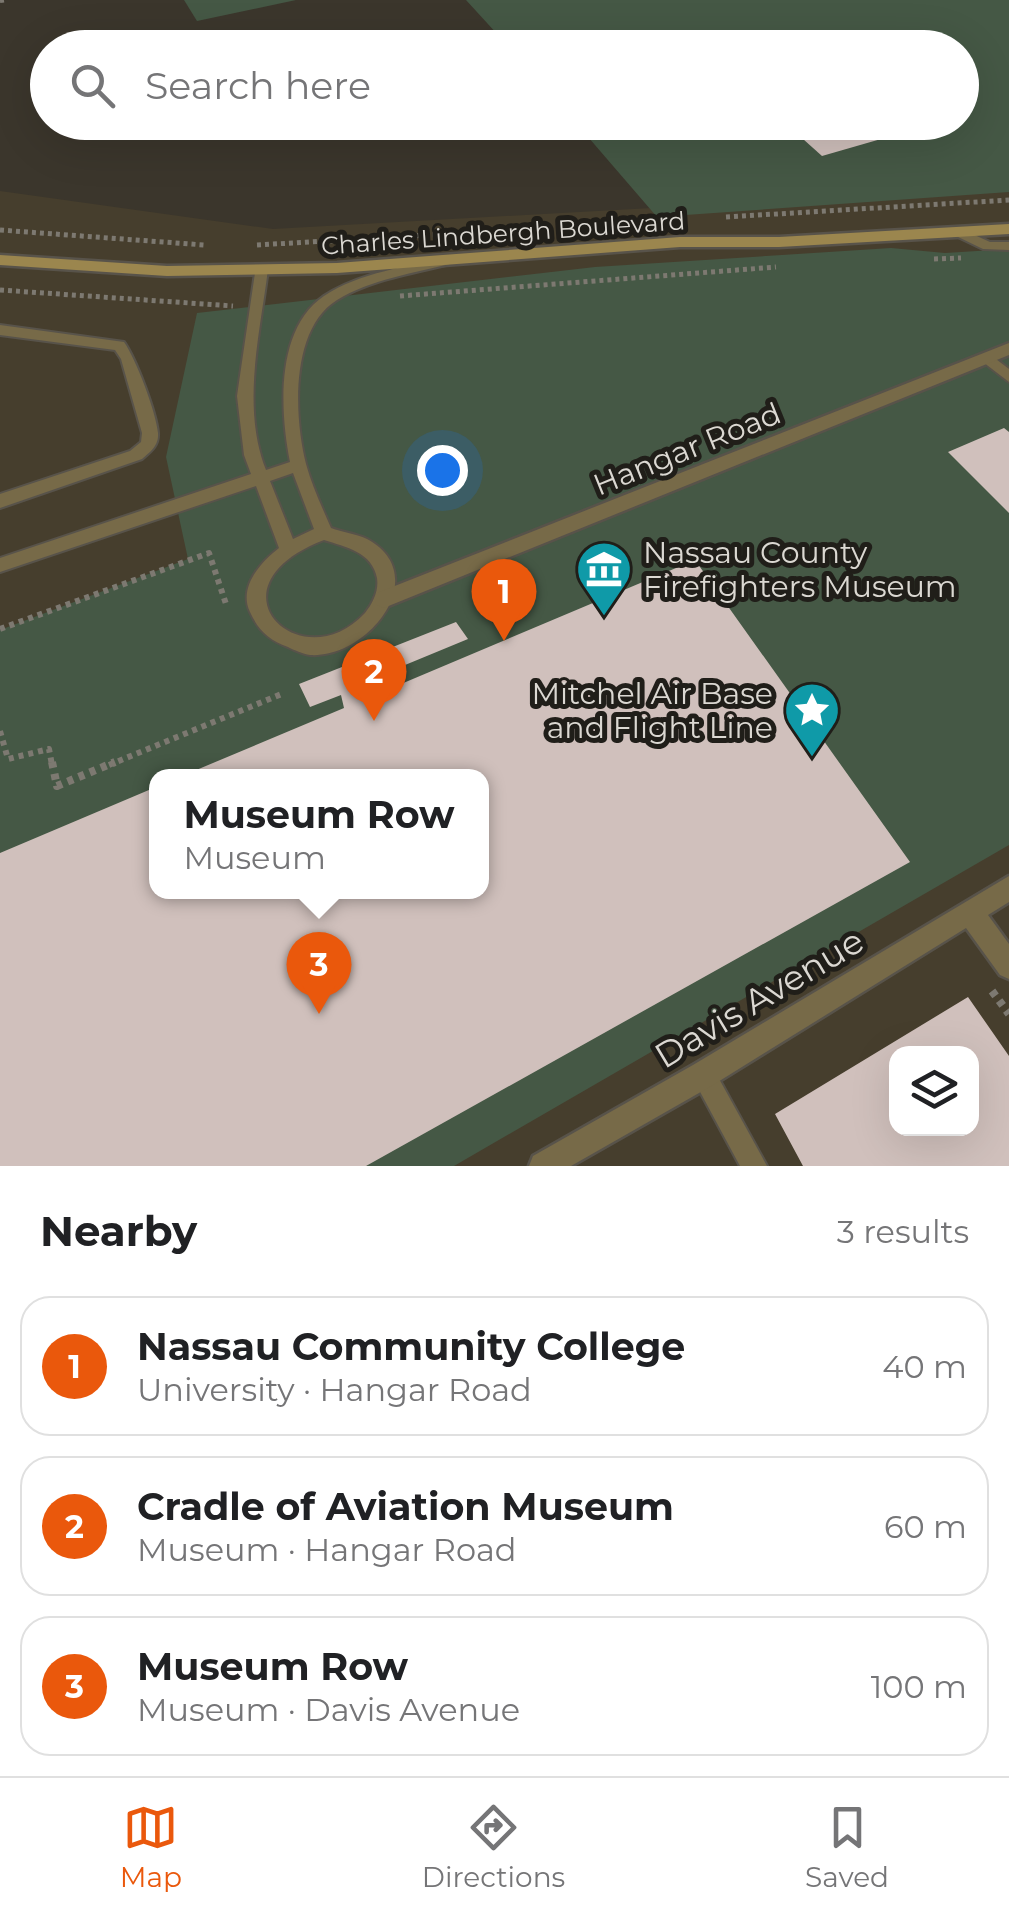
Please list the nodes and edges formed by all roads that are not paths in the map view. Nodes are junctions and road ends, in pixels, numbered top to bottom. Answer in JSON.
{"nodes":[{"id":1,"x":1009,"y":229,"type":"edge"},
{"id":2,"x":959,"y":232,"type":"junction"},
{"id":3,"x":1009,"y":246,"type":"edge"},
{"id":4,"x":0,"y":260,"type":"edge"},
{"id":5,"x":449,"y":260,"type":"junction"},
{"id":6,"x":260,"y":269,"type":"junction"},
{"id":7,"x":0,"y":330,"type":"edge"},
{"id":8,"x":1009,"y":349,"type":"edge"},
{"id":9,"x":988,"y":358,"type":"junction"},
{"id":10,"x":1009,"y":376,"type":"edge"},
{"id":11,"x":299,"y":465,"type":"junction"},
{"id":12,"x":258,"y":478,"type":"junction"},
{"id":13,"x":0,"y":501,"type":"edge"},
{"id":14,"x":324,"y":532,"type":"junction"},
{"id":15,"x":287,"y":546,"type":"junction"},
{"id":16,"x":0,"y":565,"type":"edge"},
{"id":17,"x":384,"y":600,"type":"junction"},
{"id":18,"x":1009,"y":888,"type":"edge"},
{"id":19,"x":969,"y":911,"type":"junction"},
{"id":20,"x":1009,"y":966,"type":"edge"},
{"id":21,"x":703,"y":1075,"type":"junction"},
{"id":22,"x":543,"y":1166,"type":"edge"},
{"id":23,"x":754,"y":1166,"type":"edge"}],
"edges":[{"from":1,"to":2,"type":"street","name":"Charles Lindbergh Boulevard"},
{"from":2,"to":3,"type":"lane"},
{"from":2,"to":5,"type":"street","name":"Charles Lindbergh Boulevard"},
{"from":4,"to":6,"type":"street","name":"Charles Lindbergh Boulevard"},
{"from":5,"to":6,"type":"street","name":"Charles Lindbergh Boulevard"},
{"from":5,"to":11,"type":"lane"},
{"from":6,"to":12,"type":"lane"},
{"from":7,"to":13,"type":"lane"},
{"from":8,"to":9,"type":"street","name":"Hangar Road"},
{"from":9,"to":10,"type":"lane"},
{"from":9,"to":17,"type":"street","name":"Hangar Road"},
{"from":11,"to":12,"type":"lane"},
{"from":11,"to":14,"type":"lane"},
{"from":12,"to":15,"type":"lane"},
{"from":12,"to":16,"type":"lane"},
{"from":14,"to":15,"type":"lane"},
{"from":14,"to":17,"type":"lane"},
{"from":15,"to":17,"type":"lane"},
{"from":18,"to":19,"type":"street","name":"Davis Avenue"},
{"from":19,"to":20,"type":"street"},
{"from":19,"to":21,"type":"street","name":"Davis Avenue"},
{"from":21,"to":22,"type":"street","name":"Davis Avenue"},
{"from":21,"to":23,"type":"lane"}]}
